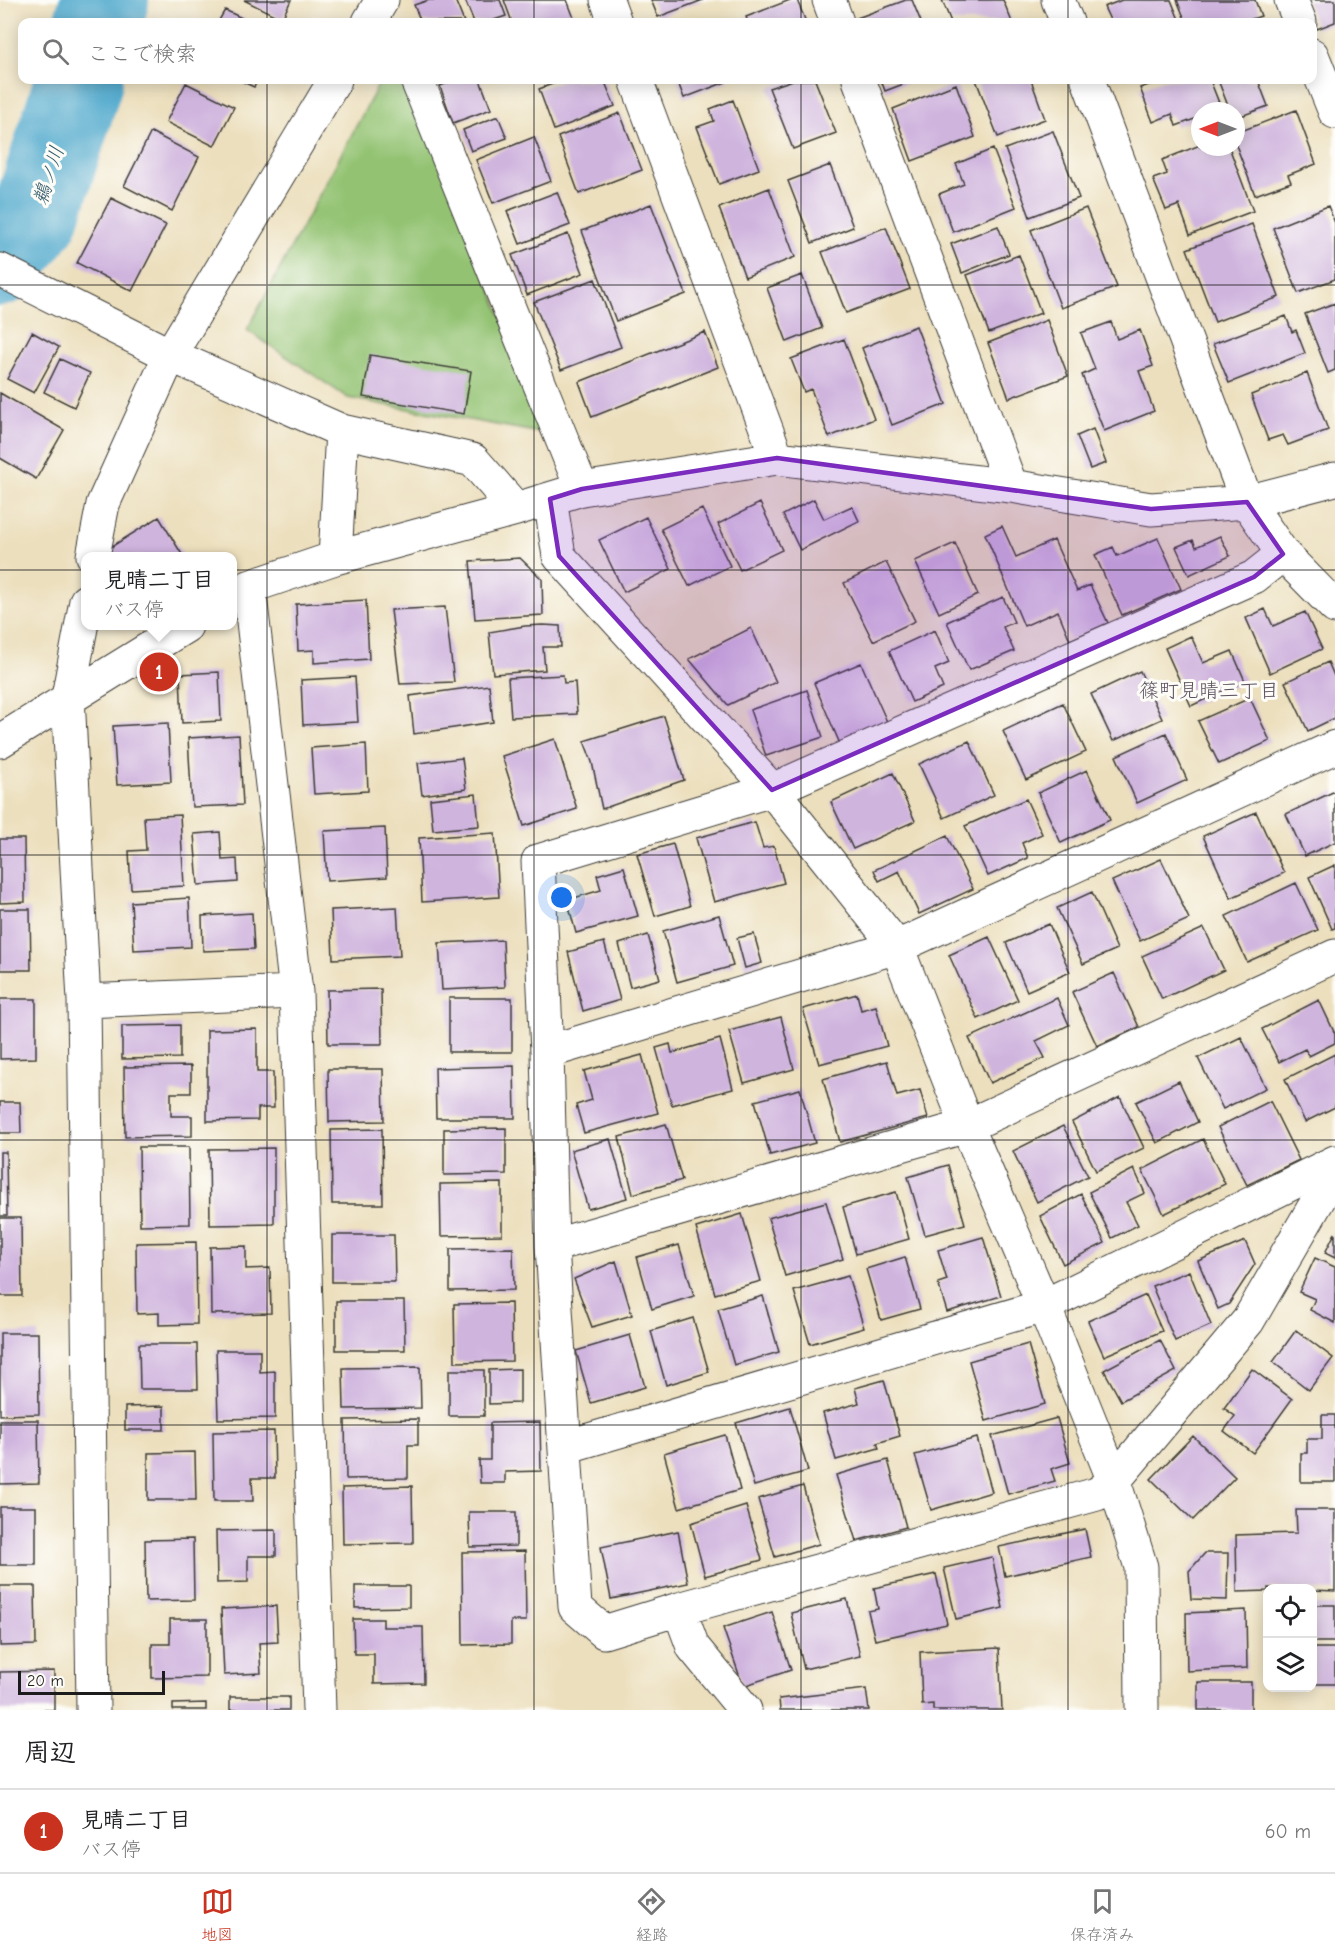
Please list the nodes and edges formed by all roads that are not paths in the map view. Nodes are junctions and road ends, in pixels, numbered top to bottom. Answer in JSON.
{"nodes":[{"id":1,"x":384,"y":0,"type":"edge"},
{"id":2,"x":607,"y":0,"type":"edge"},
{"id":3,"x":829,"y":0,"type":"edge"},
{"id":4,"x":1058,"y":0,"type":"edge"},
{"id":5,"x":1291,"y":0,"type":"edge"},
{"id":6,"x":372,"y":18,"type":"edge"},
{"id":7,"x":392,"y":18,"type":"edge"},
{"id":8,"x":614,"y":18,"type":"edge"},
{"id":9,"x":836,"y":18,"type":"edge"},
{"id":10,"x":1065,"y":18,"type":"edge"},
{"id":11,"x":1298,"y":18,"type":"edge"},
{"id":12,"x":1317,"y":67,"type":"edge"},
{"id":13,"x":333,"y":84,"type":"edge"},
{"id":14,"x":419,"y":84,"type":"edge"},
{"id":15,"x":637,"y":84,"type":"edge"},
{"id":16,"x":860,"y":84,"type":"edge"},
{"id":17,"x":1090,"y":84,"type":"edge"},
{"id":18,"x":1335,"y":112,"type":"edge"},
{"id":19,"x":0,"y":270,"type":"edge"},
{"id":20,"x":170,"y":355,"type":"junction"},
{"id":21,"x":342,"y":431,"type":"junction"},
{"id":22,"x":777,"y":458,"type":"junction"},
{"id":23,"x":1335,"y":479,"type":"edge"},
{"id":24,"x":1011,"y":486,"type":"junction"},
{"id":25,"x":582,"y":489,"type":"junction"},
{"id":26,"x":550,"y":499,"type":"junction"},
{"id":27,"x":1247,"y":502,"type":"junction"},
{"id":28,"x":516,"y":509,"type":"junction"},
{"id":29,"x":94,"y":552,"type":"edge"},
{"id":30,"x":1283,"y":554,"type":"junction"},
{"id":31,"x":335,"y":558,"type":"junction"},
{"id":32,"x":241,"y":592,"type":"edge"},
{"id":33,"x":1335,"y":607,"type":"edge"},
{"id":34,"x":81,"y":628,"type":"edge"},
{"id":35,"x":179,"y":630,"type":"edge"},
{"id":36,"x":68,"y":697,"type":"junction"},
{"id":37,"x":0,"y":741,"type":"edge"},
{"id":38,"x":1335,"y":747,"type":"edge"},
{"id":39,"x":772,"y":790,"type":"junction"},
{"id":40,"x":897,"y":947,"type":"junction"},
{"id":41,"x":1335,"y":956,"type":"edge"},
{"id":42,"x":296,"y":992,"type":"junction"},
{"id":43,"x":84,"y":1001,"type":"junction"},
{"id":44,"x":547,"y":1052,"type":"junction"},
{"id":45,"x":967,"y":1126,"type":"junction"},
{"id":46,"x":1335,"y":1161,"type":"edge"},
{"id":47,"x":1335,"y":1170,"type":"edge"},
{"id":48,"x":552,"y":1246,"type":"junction"},
{"id":49,"x":1044,"y":1306,"type":"junction"},
{"id":50,"x":565,"y":1447,"type":"junction"},
{"id":51,"x":1114,"y":1481,"type":"junction"},
{"id":52,"x":679,"y":1609,"type":"junction"},
{"id":53,"x":93,"y":1710,"type":"edge"},
{"id":54,"x":319,"y":1710,"type":"edge"},
{"id":55,"x":745,"y":1710,"type":"edge"},
{"id":56,"x":1142,"y":1710,"type":"edge"}],
"edges":[{"from":1,"to":6,"type":"street"},
{"from":1,"to":7,"type":"street"},
{"from":2,"to":8,"type":"street"},
{"from":3,"to":9,"type":"street"},
{"from":4,"to":10,"type":"street"},
{"from":5,"to":11,"type":"street"},
{"from":12,"to":18,"type":"street"},
{"from":13,"to":20,"type":"street"},
{"from":14,"to":25,"type":"street"},
{"from":15,"to":22,"type":"street"},
{"from":16,"to":24,"type":"street"},
{"from":17,"to":27,"type":"street"},
{"from":19,"to":20,"type":"street"},
{"from":20,"to":21,"type":"street"},
{"from":20,"to":29,"type":"street"},
{"from":21,"to":28,"type":"street"},
{"from":21,"to":31,"type":"street"},
{"from":22,"to":24,"type":"street"},
{"from":22,"to":25,"type":"street"},
{"from":23,"to":27,"type":"street"},
{"from":24,"to":27,"type":"street"},
{"from":25,"to":26,"type":"street"},
{"from":26,"to":28,"type":"street"},
{"from":26,"to":39,"type":"street"},
{"from":27,"to":30,"type":"street"},
{"from":28,"to":31,"type":"street"},
{"from":30,"to":33,"type":"street"},
{"from":30,"to":39,"type":"street"},
{"from":31,"to":32,"type":"street"},
{"from":32,"to":42,"type":"street"},
{"from":34,"to":36,"type":"street"},
{"from":35,"to":36,"type":"street"},
{"from":36,"to":37,"type":"street"},
{"from":36,"to":43,"type":"street"},
{"from":38,"to":40,"type":"street"},
{"from":39,"to":40,"type":"street"},
{"from":39,"to":44,"type":"street"},
{"from":40,"to":44,"type":"street"},
{"from":40,"to":45,"type":"street"},
{"from":41,"to":45,"type":"street"},
{"from":42,"to":43,"type":"street"},
{"from":42,"to":54,"type":"street"},
{"from":43,"to":53,"type":"street"},
{"from":44,"to":48,"type":"street"},
{"from":45,"to":48,"type":"street"},
{"from":45,"to":49,"type":"street"},
{"from":46,"to":49,"type":"street"},
{"from":47,"to":51,"type":"street"},
{"from":48,"to":50,"type":"street"},
{"from":49,"to":50,"type":"street"},
{"from":49,"to":51,"type":"street"},
{"from":50,"to":52,"type":"street"},
{"from":51,"to":52,"type":"street"},
{"from":51,"to":56,"type":"street"},
{"from":52,"to":55,"type":"street"}]}
